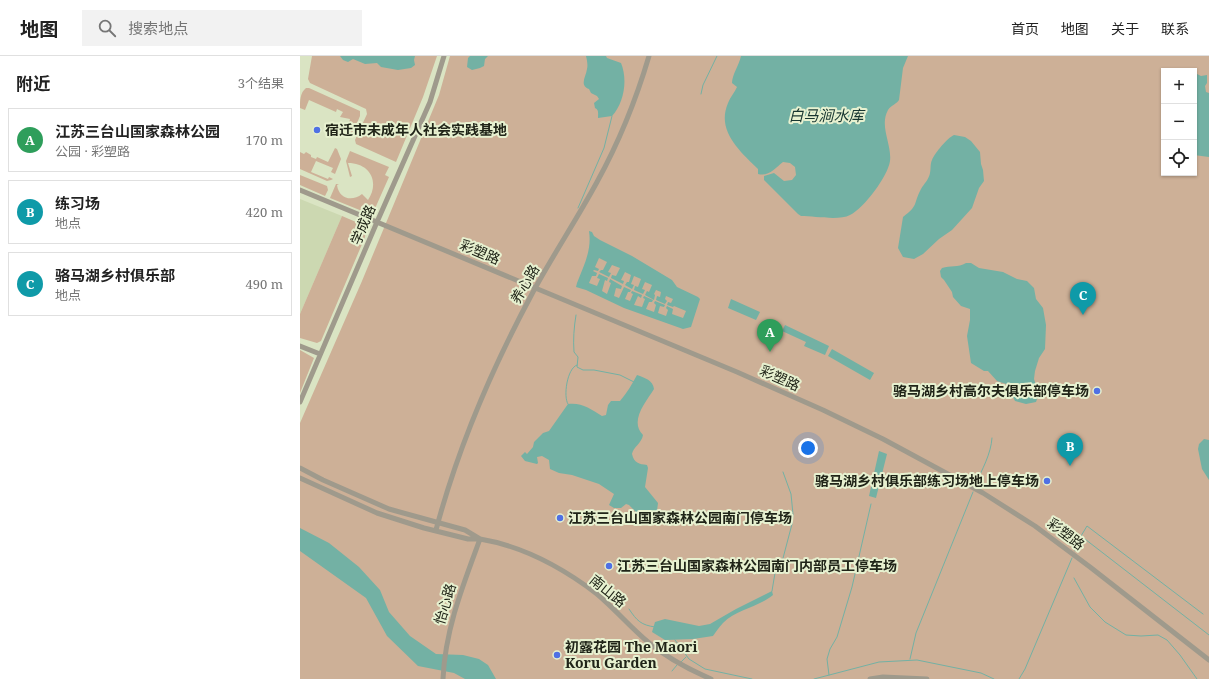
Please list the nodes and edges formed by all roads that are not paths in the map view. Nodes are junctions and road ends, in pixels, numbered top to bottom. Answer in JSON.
{"nodes":[{"id":1,"x":444,"y":56,"type":"edge"},
{"id":2,"x":649,"y":56,"type":"edge"},
{"id":3,"x":300,"y":190,"type":"edge"},
{"id":4,"x":377,"y":222,"type":"junction"},
{"id":5,"x":535,"y":288,"type":"junction"},
{"id":6,"x":300,"y":346,"type":"edge"},
{"id":7,"x":320,"y":354,"type":"junction"},
{"id":8,"x":300,"y":402,"type":"edge"},
{"id":9,"x":300,"y":468,"type":"edge"},
{"id":10,"x":300,"y":478,"type":"edge"},
{"id":11,"x":438,"y":523,"type":"junction"},
{"id":12,"x":436,"y":530,"type":"junction"},
{"id":13,"x":480,"y":539,"type":"junction"},
{"id":14,"x":1209,"y":660,"type":"edge"},
{"id":15,"x":443,"y":678,"type":"edge"},
{"id":16,"x":710,"y":679,"type":"edge"},
{"id":17,"x":870,"y":679,"type":"edge"},
{"id":18,"x":926,"y":679,"type":"edge"}],
"edges":[{"from":1,"to":4,"type":"street","name":"学成路"},
{"from":2,"to":5,"type":"street","name":"养心路"},
{"from":3,"to":4,"type":"street","name":"彩塑路"},
{"from":4,"to":5,"type":"street","name":"彩塑路"},
{"from":4,"to":7,"type":"street","name":"学成路"},
{"from":5,"to":11,"type":"street","name":"养心路"},
{"from":5,"to":14,"type":"street","name":"彩塑路"},
{"from":6,"to":7,"type":"street"},
{"from":7,"to":8,"type":"street","name":"学成路"},
{"from":9,"to":11,"type":"street","name":"南山路"},
{"from":10,"to":12,"type":"street","name":"南山路"},
{"from":11,"to":12,"type":"street","name":"养心路"},
{"from":11,"to":13,"type":"street","name":"南山路"},
{"from":12,"to":13,"type":"street","name":"南山路"},
{"from":13,"to":15,"type":"street","name":"怡心路"},
{"from":13,"to":16,"type":"street","name":"南山路"},
{"from":17,"to":18,"type":"street"}]}
